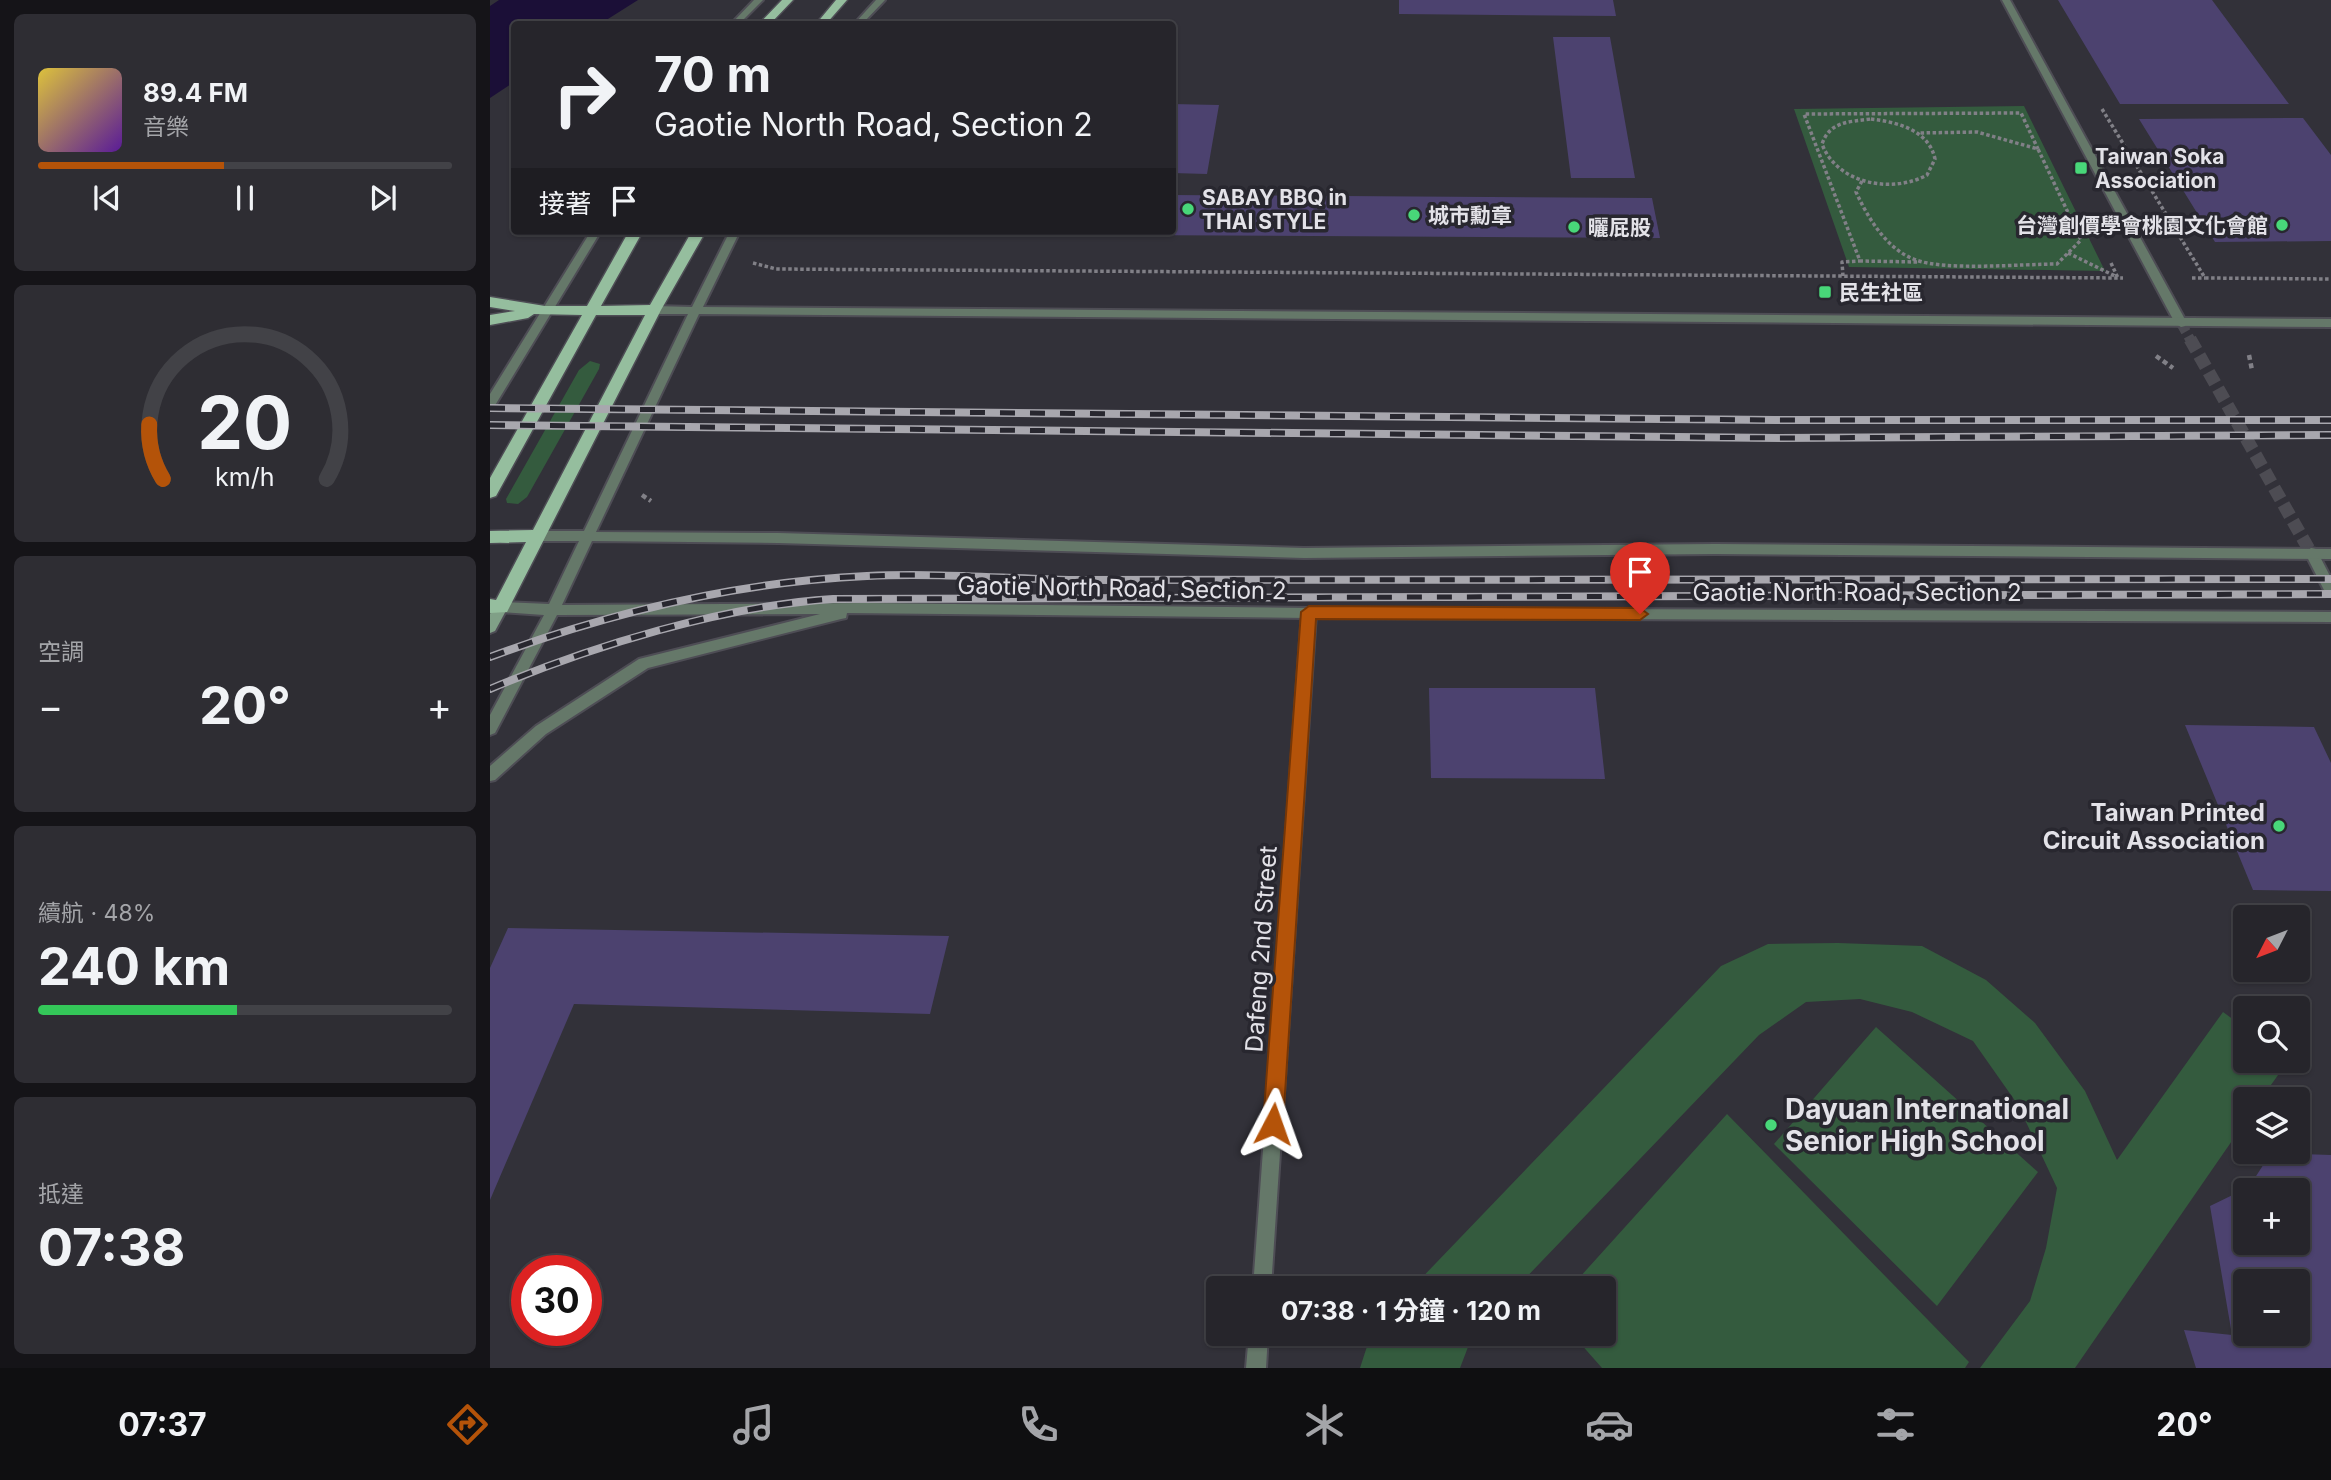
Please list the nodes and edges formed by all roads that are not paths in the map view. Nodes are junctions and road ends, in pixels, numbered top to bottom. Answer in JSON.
{"nodes":[{"id":1,"x":759,"y":0,"type":"edge"},
{"id":2,"x":788,"y":0,"type":"edge"},
{"id":3,"x":842,"y":0,"type":"edge"},
{"id":4,"x":881,"y":0,"type":"edge"},
{"id":5,"x":2006,"y":0,"type":"edge"},
{"id":6,"x":738,"y":21,"type":"edge"},
{"id":7,"x":767,"y":21,"type":"edge"},
{"id":8,"x":824,"y":21,"type":"edge"},
{"id":9,"x":862,"y":21,"type":"edge"},
{"id":10,"x":593,"y":235,"type":"edge"},
{"id":11,"x":634,"y":235,"type":"edge"},
{"id":12,"x":697,"y":235,"type":"edge"},
{"id":13,"x":734,"y":235,"type":"edge"},
{"id":14,"x":490,"y":302,"type":"edge"},
{"id":15,"x":545,"y":310,"type":"junction"},
{"id":16,"x":654,"y":310,"type":"junction"},
{"id":17,"x":590,"y":311,"type":"junction"},
{"id":18,"x":694,"y":311,"type":"junction"},
{"id":19,"x":490,"y":320,"type":"edge"},
{"id":20,"x":2181,"y":323,"type":"junction"},
{"id":21,"x":2331,"y":323,"type":"edge"},
{"id":22,"x":490,"y":404,"type":"edge"},
{"id":23,"x":490,"y":492,"type":"edge"},
{"id":24,"x":536,"y":536,"type":"junction"},
{"id":25,"x":588,"y":536,"type":"junction"},
{"id":26,"x":490,"y":537,"type":"edge"},
{"id":27,"x":2311,"y":553,"type":"junction"},
{"id":28,"x":2331,"y":554,"type":"edge"},
{"id":29,"x":2331,"y":590,"type":"edge"},
{"id":30,"x":495,"y":606,"type":"edge"},
{"id":31,"x":866,"y":608,"type":"junction"},
{"id":32,"x":554,"y":610,"type":"junction"},
{"id":33,"x":1309,"y":612,"type":"junction"},
{"id":34,"x":2331,"y":617,"type":"edge"},
{"id":35,"x":490,"y":627,"type":"edge"},
{"id":36,"x":490,"y":729,"type":"edge"},
{"id":37,"x":490,"y":775,"type":"edge"},
{"id":38,"x":1263,"y":1276,"type":"edge"},
{"id":39,"x":1258,"y":1346,"type":"edge"},
{"id":40,"x":1256,"y":1368,"type":"edge"}],
"edges":[{"from":1,"to":6,"type":"street"},
{"from":2,"to":7,"type":"main road"},
{"from":3,"to":8,"type":"main road"},
{"from":4,"to":9,"type":"street"},
{"from":5,"to":20,"type":"street"},
{"from":10,"to":15,"type":"street"},
{"from":11,"to":17,"type":"main road"},
{"from":12,"to":16,"type":"main road"},
{"from":13,"to":18,"type":"street"},
{"from":14,"to":15,"type":"main road"},
{"from":15,"to":17,"type":"main road"},
{"from":15,"to":19,"type":"main road"},
{"from":15,"to":22,"type":"street"},
{"from":16,"to":17,"type":"main road"},
{"from":16,"to":18,"type":"street"},
{"from":16,"to":24,"type":"main road"},
{"from":17,"to":23,"type":"main road"},
{"from":18,"to":20,"type":"street"},
{"from":18,"to":25,"type":"street"},
{"from":20,"to":21,"type":"street"},
{"from":24,"to":25,"type":"street","name":"Gaotie North Road, Section 2"},
{"from":24,"to":26,"type":"main road"},
{"from":24,"to":30,"type":"main road"},
{"from":25,"to":27,"type":"street","name":"Gaotie North Road, Section 2"},
{"from":25,"to":32,"type":"street"},
{"from":27,"to":28,"type":"street","name":"Gaotie North Road, Section 2"},
{"from":27,"to":29,"type":"street"},
{"from":30,"to":32,"type":"street","name":"Gaotie North Road, Section 2"},
{"from":30,"to":35,"type":"main road"},
{"from":31,"to":32,"type":"street","name":"Gaotie North Road, Section 2"},
{"from":31,"to":33,"type":"street","name":"Gaotie North Road, Section 2"},
{"from":31,"to":37,"type":"street"},
{"from":32,"to":36,"type":"street"},
{"from":33,"to":34,"type":"street","name":"Gaotie North Road, Section 2"},
{"from":33,"to":38,"type":"street","name":"Dafeng 2nd Street"},
{"from":39,"to":40,"type":"street"}]}
